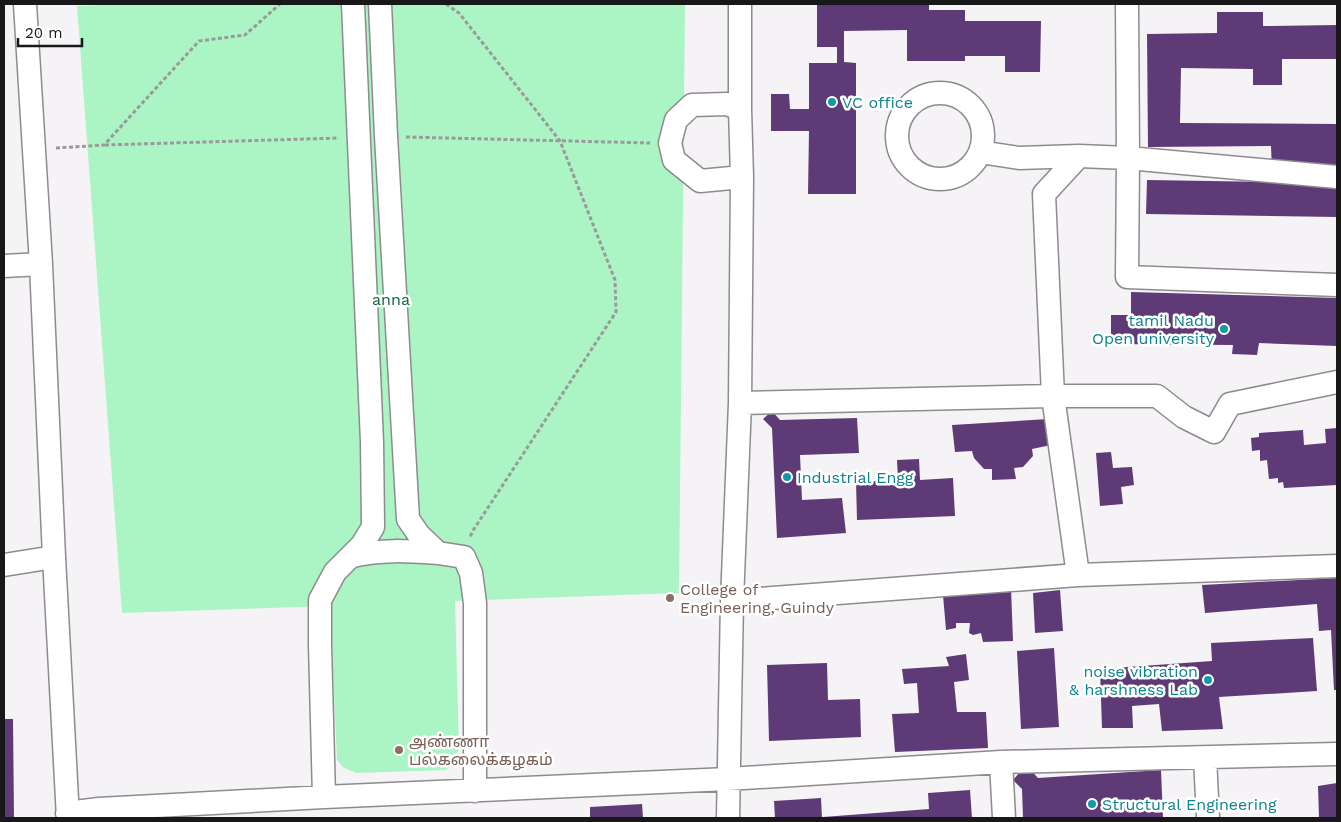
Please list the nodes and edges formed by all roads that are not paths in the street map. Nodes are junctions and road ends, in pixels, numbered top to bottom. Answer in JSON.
{"nodes":[{"id":1,"x":25,"y":4,"type":"edge"},
{"id":2,"x":353,"y":4,"type":"edge"},
{"id":3,"x":380,"y":4,"type":"edge"},
{"id":4,"x":740,"y":4,"type":"edge"},
{"id":5,"x":1127,"y":4,"type":"edge"},
{"id":6,"x":740,"y":109,"type":"junction"},
{"id":7,"x":980,"y":152,"type":"dead end"},
{"id":8,"x":1079,"y":156,"type":"junction"},
{"id":9,"x":1128,"y":158,"type":"junction"},
{"id":10,"x":1337,"y":176,"type":"edge"},
{"id":11,"x":742,"y":177,"type":"junction"},
{"id":12,"x":41,"y":264,"type":"junction"},
{"id":13,"x":4,"y":266,"type":"edge"},
{"id":14,"x":1337,"y":285,"type":"edge"},
{"id":15,"x":1337,"y":382,"type":"edge"},
{"id":16,"x":1053,"y":396,"type":"junction"},
{"id":17,"x":740,"y":403,"type":"junction"},
{"id":18,"x":438,"y":553,"type":"junction"},
{"id":19,"x":352,"y":556,"type":"junction"},
{"id":20,"x":54,"y":557,"type":"junction"},
{"id":21,"x":4,"y":565,"type":"edge"},
{"id":22,"x":1337,"y":566,"type":"edge"},
{"id":23,"x":1078,"y":575,"type":"junction"},
{"id":24,"x":732,"y":601,"type":"junction"},
{"id":25,"x":1337,"y":754,"type":"edge"},
{"id":26,"x":1205,"y":758,"type":"junction"},
{"id":27,"x":1000,"y":762,"type":"junction"},
{"id":28,"x":728,"y":779,"type":"junction"},
{"id":29,"x":475,"y":791,"type":"junction"},
{"id":30,"x":324,"y":797,"type":"junction"},
{"id":31,"x":68,"y":816,"type":"edge"},
{"id":32,"x":728,"y":818,"type":"edge"},
{"id":33,"x":1004,"y":818,"type":"edge"},
{"id":34,"x":1208,"y":818,"type":"edge"}],
"edges":[{"from":1,"to":12,"type":"lane"},
{"from":2,"to":19,"type":"lane"},
{"from":3,"to":18,"type":"lane"},
{"from":4,"to":6,"type":"lane"},
{"from":5,"to":9,"type":"lane"},
{"from":6,"to":11,"type":"lane"},
{"from":6,"to":11,"type":"lane"},
{"from":7,"to":8,"type":"lane"},
{"from":8,"to":9,"type":"lane"},
{"from":8,"to":16,"type":"lane"},
{"from":9,"to":10,"type":"lane"},
{"from":9,"to":14,"type":"lane"},
{"from":11,"to":17,"type":"lane"},
{"from":12,"to":13,"type":"lane"},
{"from":12,"to":20,"type":"lane"},
{"from":15,"to":16,"type":"lane"},
{"from":16,"to":17,"type":"lane"},
{"from":16,"to":23,"type":"lane"},
{"from":17,"to":24,"type":"lane"},
{"from":18,"to":19,"type":"lane"},
{"from":18,"to":29,"type":"lane"},
{"from":19,"to":30,"type":"lane"},
{"from":20,"to":21,"type":"lane"},
{"from":20,"to":31,"type":"lane"},
{"from":22,"to":23,"type":"lane"},
{"from":23,"to":24,"type":"lane"},
{"from":24,"to":28,"type":"lane"},
{"from":25,"to":26,"type":"lane"},
{"from":26,"to":27,"type":"lane"},
{"from":26,"to":34,"type":"lane"},
{"from":27,"to":28,"type":"lane"},
{"from":27,"to":33,"type":"lane"},
{"from":28,"to":29,"type":"lane"},
{"from":28,"to":32,"type":"lane"},
{"from":29,"to":30,"type":"lane"},
{"from":30,"to":31,"type":"lane"}]}
